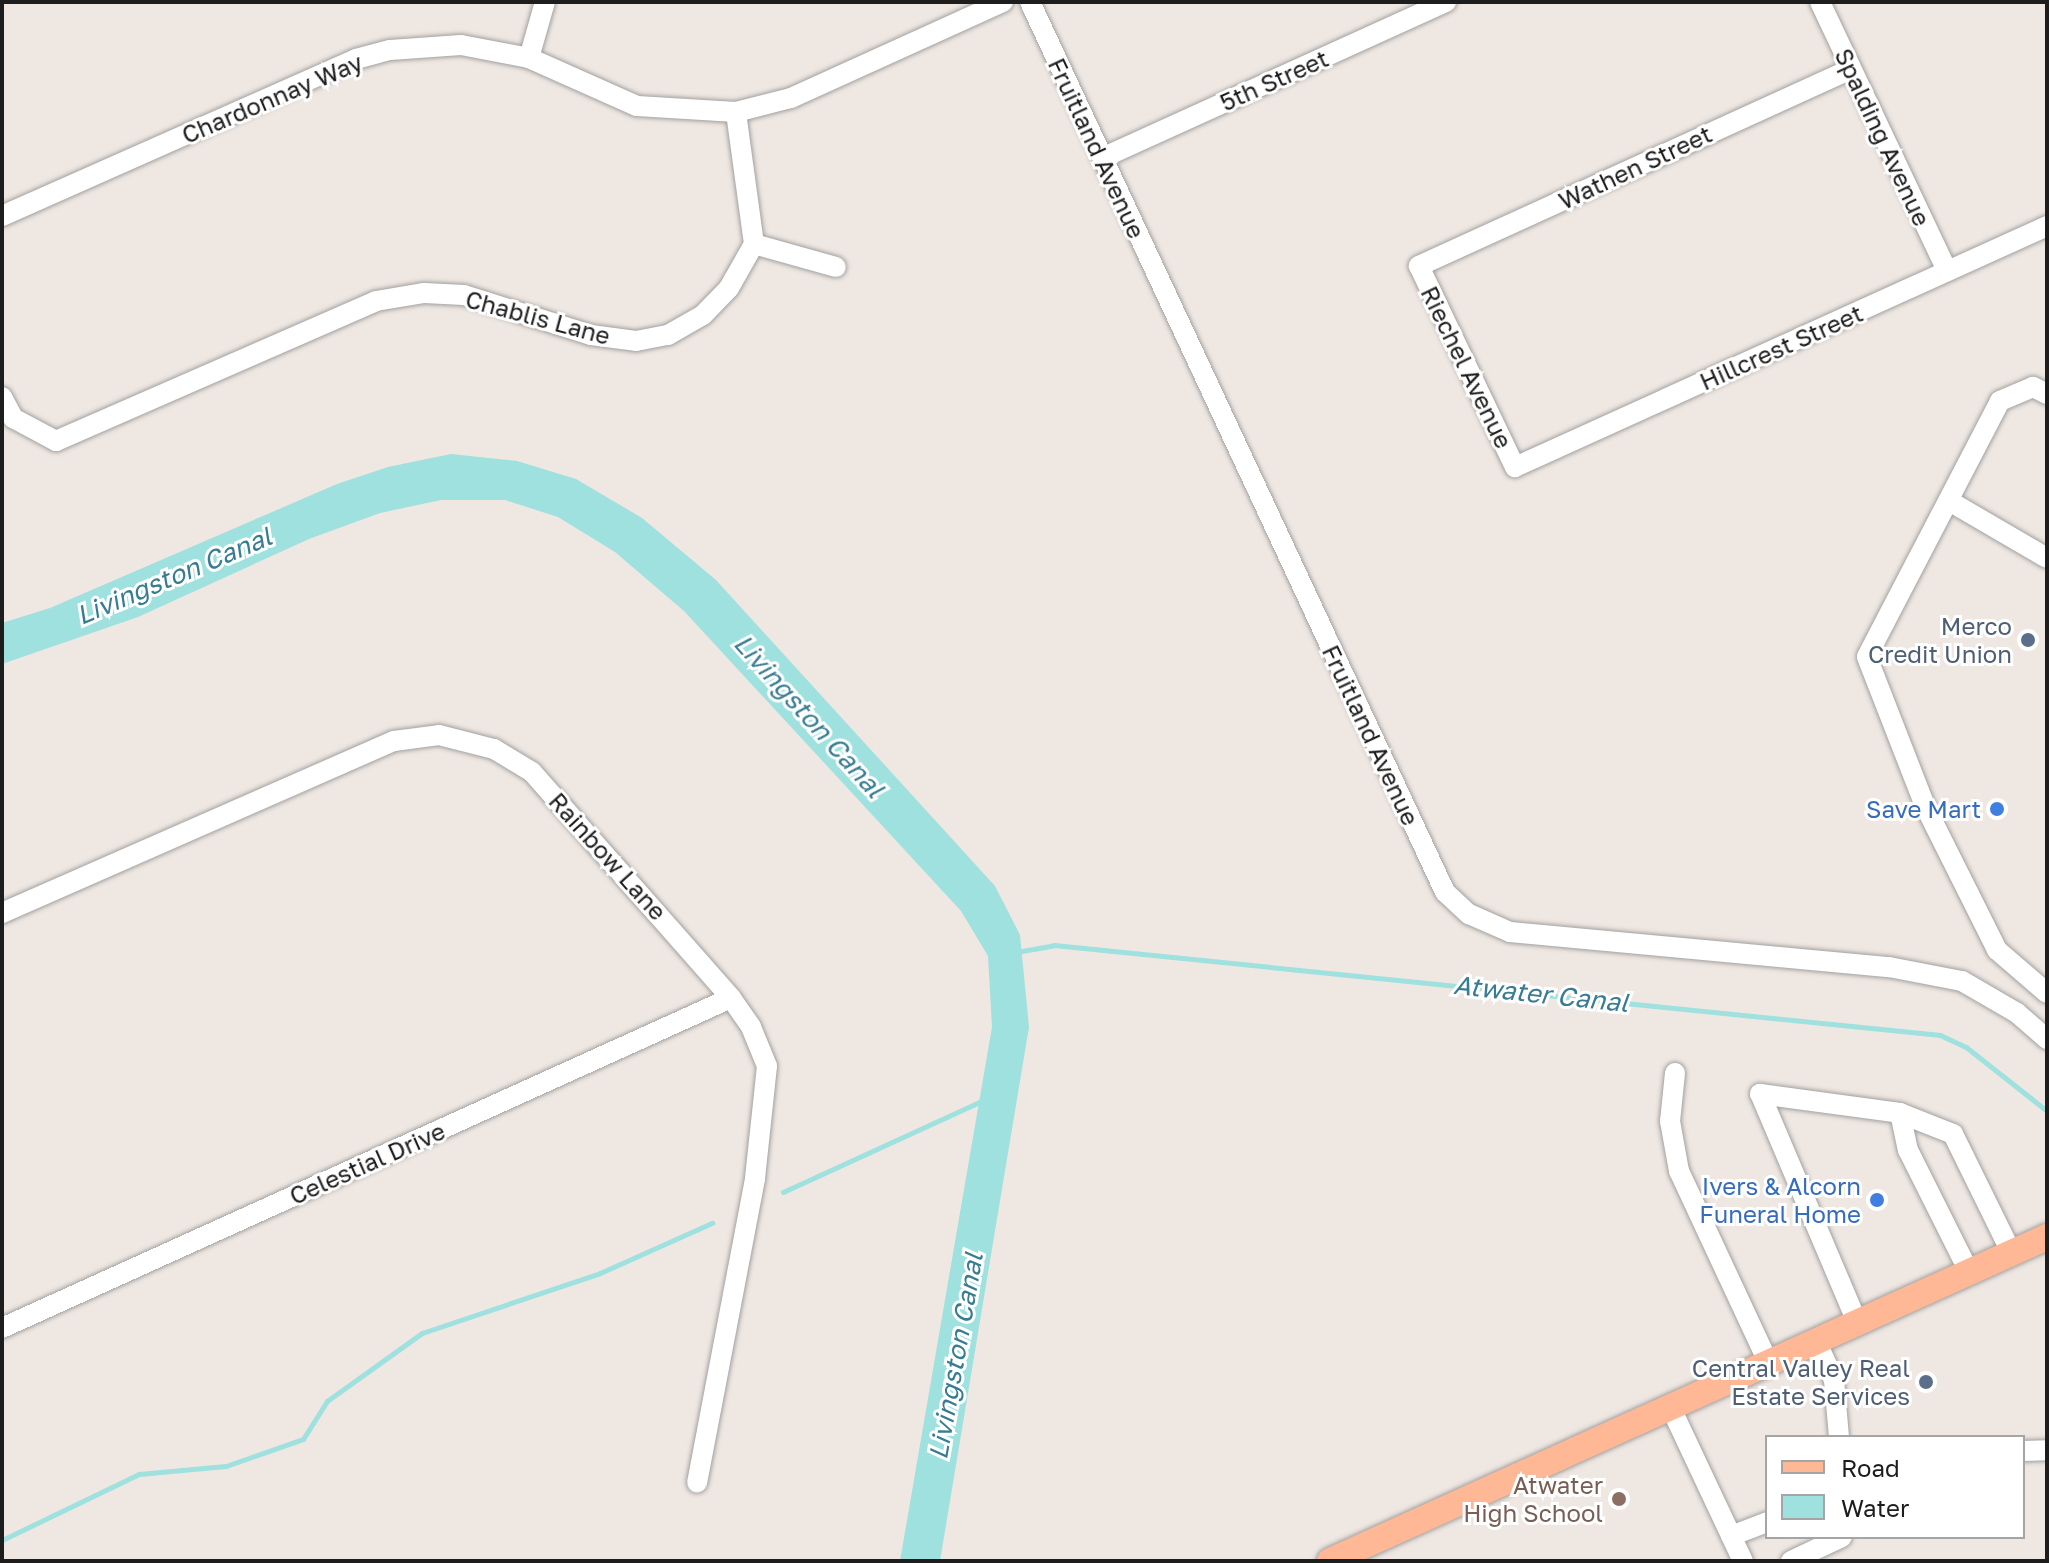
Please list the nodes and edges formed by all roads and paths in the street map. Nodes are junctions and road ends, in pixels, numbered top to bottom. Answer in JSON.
{"nodes":[{"id":1,"x":545,"y":2,"type":"edge"},
{"id":2,"x":1003,"y":2,"type":"edge"},
{"id":3,"x":1030,"y":2,"type":"edge"},
{"id":4,"x":1446,"y":2,"type":"edge"},
{"id":5,"x":1820,"y":2,"type":"edge"},
{"id":6,"x":529,"y":58,"type":"junction"},
{"id":7,"x":1851,"y":69,"type":"junction"},
{"id":8,"x":736,"y":112,"type":"junction"},
{"id":9,"x":1102,"y":158,"type":"junction"},
{"id":10,"x":2,"y":216,"type":"edge"},
{"id":11,"x":2047,"y":226,"type":"edge"},
{"id":12,"x":754,"y":244,"type":"junction"},
{"id":13,"x":1419,"y":266,"type":"joint"},
{"id":14,"x":836,"y":267,"type":"dead end"},
{"id":15,"x":1947,"y":271,"type":"junction"},
{"id":16,"x":2047,"y":394,"type":"edge"},
{"id":17,"x":2,"y":397,"type":"edge"},
{"id":18,"x":1515,"y":467,"type":"joint"},
{"id":19,"x":1949,"y":501,"type":"junction"},
{"id":20,"x":2047,"y":558,"type":"edge"},
{"id":21,"x":2,"y":913,"type":"edge"},
{"id":22,"x":2047,"y":993,"type":"edge"},
{"id":23,"x":731,"y":998,"type":"junction"},
{"id":24,"x":2047,"y":1039,"type":"edge"},
{"id":25,"x":1675,"y":1073,"type":"dead end"},
{"id":26,"x":1900,"y":1113,"type":"junction"},
{"id":27,"x":2047,"y":1237,"type":"edge"},
{"id":28,"x":2011,"y":1252,"type":"junction"},
{"id":29,"x":1969,"y":1272,"type":"junction"},
{"id":30,"x":1857,"y":1322,"type":"junction"},
{"id":31,"x":2,"y":1328,"type":"edge"},
{"id":32,"x":1816,"y":1341,"type":"junction"},
{"id":33,"x":1768,"y":1362,"type":"junction"},
{"id":34,"x":1670,"y":1406,"type":"junction"},
{"id":35,"x":1839,"y":1435,"type":"edge"},
{"id":36,"x":2047,"y":1450,"type":"edge"},
{"id":37,"x":2025,"y":1451,"type":"edge"},
{"id":38,"x":697,"y":1483,"type":"dead end"},
{"id":39,"x":1765,"y":1523,"type":"edge"},
{"id":40,"x":1731,"y":1536,"type":"junction"},
{"id":41,"x":1838,"y":1539,"type":"edge"},
{"id":42,"x":1330,"y":1561,"type":"edge"},
{"id":43,"x":1743,"y":1561,"type":"edge"},
{"id":44,"x":1791,"y":1561,"type":"edge"}],
"edges":[{"from":1,"to":6,"type":"street"},
{"from":2,"to":8,"type":"street","name":"Chardonnay Way"},
{"from":3,"to":9,"type":"street","name":"Fruitland Avenue"},
{"from":4,"to":9,"type":"street","name":"5th Street"},
{"from":5,"to":7,"type":"street","name":"Spalding Avenue"},
{"from":6,"to":8,"type":"street","name":"Chardonnay Way"},
{"from":6,"to":10,"type":"street","name":"Chardonnay Way"},
{"from":7,"to":13,"type":"street","name":"Wathen Street"},
{"from":7,"to":15,"type":"street","name":"Spalding Avenue"},
{"from":8,"to":12,"type":"street"},
{"from":9,"to":24,"type":"street","name":"Fruitland Avenue"},
{"from":11,"to":15,"type":"street","name":"Hillcrest Street"},
{"from":12,"to":14,"type":"street"},
{"from":12,"to":17,"type":"street","name":"Chablis Lane"},
{"from":13,"to":18,"type":"street","name":"Riechel Avenue"},
{"from":15,"to":18,"type":"street","name":"Hillcrest Street"},
{"from":16,"to":19,"type":"street"},
{"from":19,"to":20,"type":"street"},
{"from":19,"to":22,"type":"street"},
{"from":21,"to":23,"type":"street","name":"Rainbow Lane"},
{"from":23,"to":31,"type":"street","name":"Celestial Drive"},
{"from":23,"to":38,"type":"street","name":"Rainbow Lane"},
{"from":25,"to":33,"type":"street"},
{"from":26,"to":28,"type":"street"},
{"from":26,"to":29,"type":"street"},
{"from":26,"to":30,"type":"street"},
{"from":27,"to":28,"type":"main road"},
{"from":28,"to":29,"type":"main road"},
{"from":29,"to":30,"type":"main road"},
{"from":30,"to":32,"type":"main road"},
{"from":32,"to":33,"type":"main road"},
{"from":32,"to":35,"type":"street"},
{"from":33,"to":34,"type":"main road"},
{"from":34,"to":40,"type":"street"},
{"from":34,"to":42,"type":"main road"},
{"from":36,"to":37,"type":"street"},
{"from":39,"to":40,"type":"street"},
{"from":40,"to":43,"type":"street"},
{"from":41,"to":44,"type":"street"}]}
